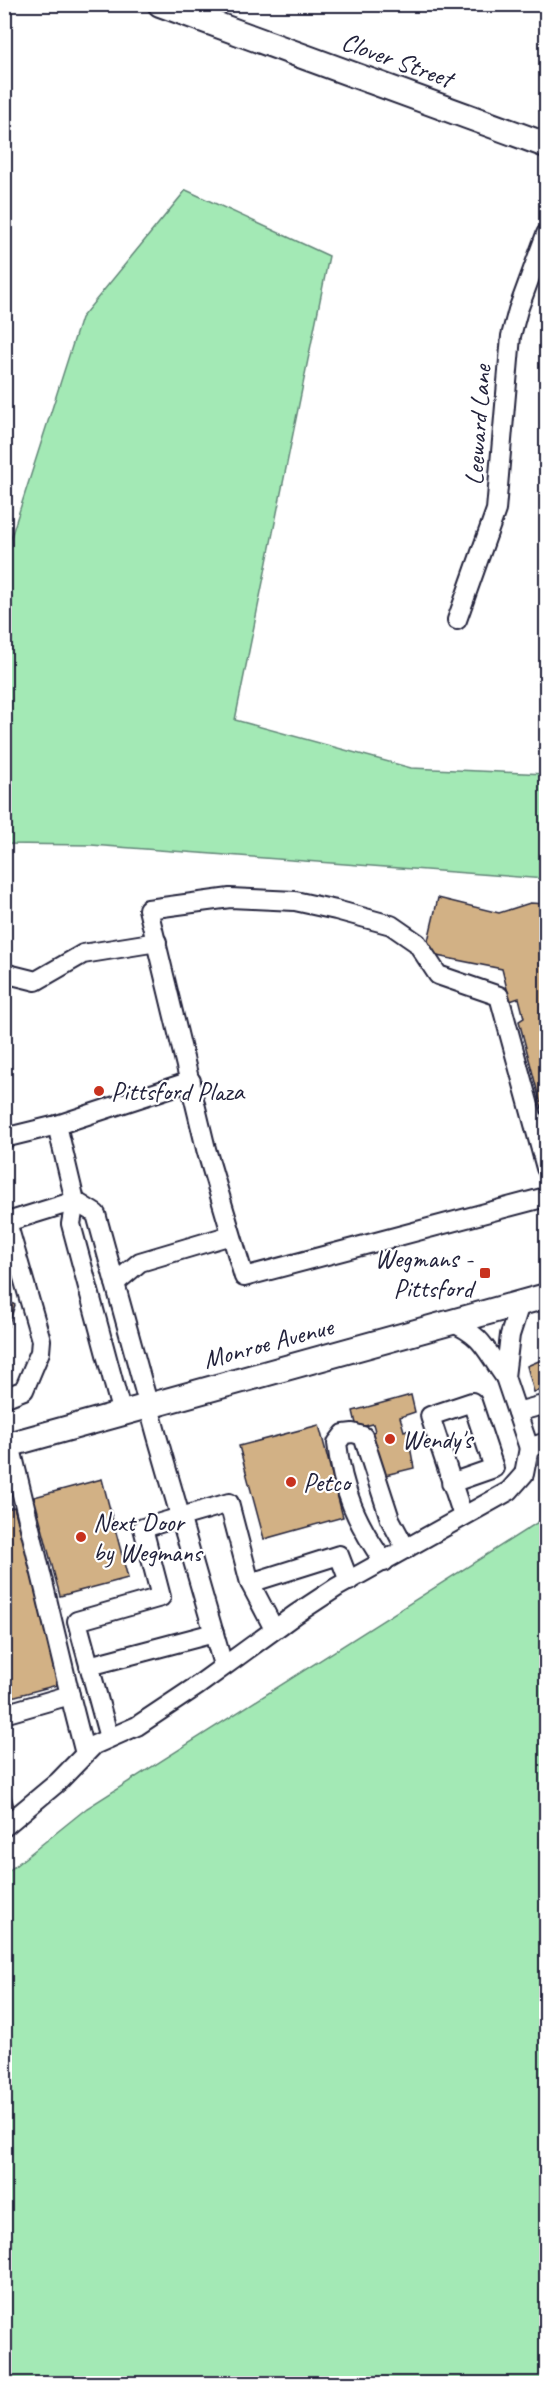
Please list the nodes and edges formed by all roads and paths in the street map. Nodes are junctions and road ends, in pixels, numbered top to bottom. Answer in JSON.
{"nodes":[{"id":1,"x":160,"y":4,"type":"edge"},
{"id":2,"x":546,"y":145,"type":"edge"},
{"id":3,"x":546,"y":234,"type":"edge"},
{"id":4,"x":457,"y":620,"type":"dead end"},
{"id":5,"x":157,"y":942,"type":"junction"},
{"id":6,"x":4,"y":973,"type":"edge"},
{"id":7,"x":191,"y":1081,"type":"junction"},
{"id":8,"x":57,"y":1125,"type":"junction"},
{"id":9,"x":4,"y":1138,"type":"edge"},
{"id":10,"x":544,"y":1149,"type":"edge"},
{"id":11,"x":546,"y":1168,"type":"edge"},
{"id":12,"x":545,"y":1199,"type":"edge"},
{"id":13,"x":75,"y":1201,"type":"junction"},
{"id":14,"x":6,"y":1222,"type":"edge"},
{"id":15,"x":231,"y":1235,"type":"junction"},
{"id":16,"x":115,"y":1283,"type":"junction"},
{"id":17,"x":546,"y":1296,"type":"edge"},
{"id":18,"x":520,"y":1304,"type":"junction"},
{"id":19,"x":451,"y":1322,"type":"junction"},
{"id":20,"x":505,"y":1377,"type":"junction"},
{"id":21,"x":4,"y":1398,"type":"edge"},
{"id":22,"x":148,"y":1406,"type":"junction"},
{"id":23,"x":539,"y":1406,"type":"dead end"},
{"id":24,"x":517,"y":1412,"type":"junction"},
{"id":25,"x":122,"y":1414,"type":"junction"},
{"id":26,"x":7,"y":1445,"type":"edge"},
{"id":27,"x":538,"y":1445,"type":"edge"},
{"id":28,"x":451,"y":1483,"type":"junction"},
{"id":29,"x":463,"y":1516,"type":"junction"},
{"id":30,"x":180,"y":1517,"type":"junction"},
{"id":31,"x":406,"y":1549,"type":"junction"},
{"id":32,"x":384,"y":1562,"type":"junction"},
{"id":33,"x":349,"y":1581,"type":"junction"},
{"id":34,"x":250,"y":1583,"type":"junction"},
{"id":35,"x":274,"y":1629,"type":"junction"},
{"id":36,"x":214,"y":1633,"type":"junction"},
{"id":37,"x":223,"y":1665,"type":"junction"},
{"id":38,"x":89,"y":1666,"type":"junction"},
{"id":39,"x":70,"y":1695,"type":"junction"},
{"id":40,"x":4,"y":1714,"type":"edge"},
{"id":41,"x":109,"y":1738,"type":"junction"},
{"id":42,"x":85,"y":1754,"type":"junction"},
{"id":43,"x":4,"y":1827,"type":"edge"}],
"edges":[{"from":1,"to":2,"type":"main road","name":"Clover Street"},
{"from":3,"to":4,"type":"street","name":"Leeward Lane"},
{"from":5,"to":6,"type":"street"},
{"from":5,"to":7,"type":"street"},
{"from":5,"to":10,"type":"street"},
{"from":7,"to":8,"type":"street"},
{"from":7,"to":15,"type":"street"},
{"from":8,"to":9,"type":"street"},
{"from":8,"to":13,"type":"street"},
{"from":10,"to":11,"type":"street"},
{"from":12,"to":15,"type":"street"},
{"from":13,"to":14,"type":"street"},
{"from":13,"to":16,"type":"street"},
{"from":13,"to":25,"type":"street"},
{"from":14,"to":21,"type":"street"},
{"from":15,"to":16,"type":"street"},
{"from":16,"to":22,"type":"street"},
{"from":17,"to":18,"type":"main road","name":"Monroe Avenue"},
{"from":18,"to":19,"type":"main road","name":"Monroe Avenue"},
{"from":18,"to":20,"type":"street"},
{"from":19,"to":20,"type":"street"},
{"from":19,"to":22,"type":"main road","name":"Monroe Avenue"},
{"from":20,"to":24,"type":"street"},
{"from":22,"to":25,"type":"main road","name":"Monroe Avenue"},
{"from":22,"to":30,"type":"street"},
{"from":23,"to":24,"type":"street"},
{"from":24,"to":27,"type":"street"},
{"from":25,"to":26,"type":"main road","name":"Monroe Avenue"},
{"from":26,"to":39,"type":"street"},
{"from":27,"to":29,"type":"street"},
{"from":28,"to":28,"type":"street"},
{"from":28,"to":29,"type":"street"},
{"from":29,"to":31,"type":"street"},
{"from":30,"to":34,"type":"street"},
{"from":30,"to":36,"type":"street"},
{"from":30,"to":38,"type":"street"},
{"from":31,"to":32,"type":"street"},
{"from":31,"to":32,"type":"street"},
{"from":32,"to":33,"type":"street"},
{"from":33,"to":34,"type":"street"},
{"from":33,"to":35,"type":"street"},
{"from":34,"to":35,"type":"street"},
{"from":35,"to":37,"type":"street"},
{"from":36,"to":37,"type":"street"},
{"from":36,"to":38,"type":"street"},
{"from":37,"to":41,"type":"street"},
{"from":38,"to":41,"type":"street"},
{"from":39,"to":40,"type":"street"},
{"from":39,"to":42,"type":"street"},
{"from":41,"to":42,"type":"street"},
{"from":42,"to":43,"type":"street"}]}
